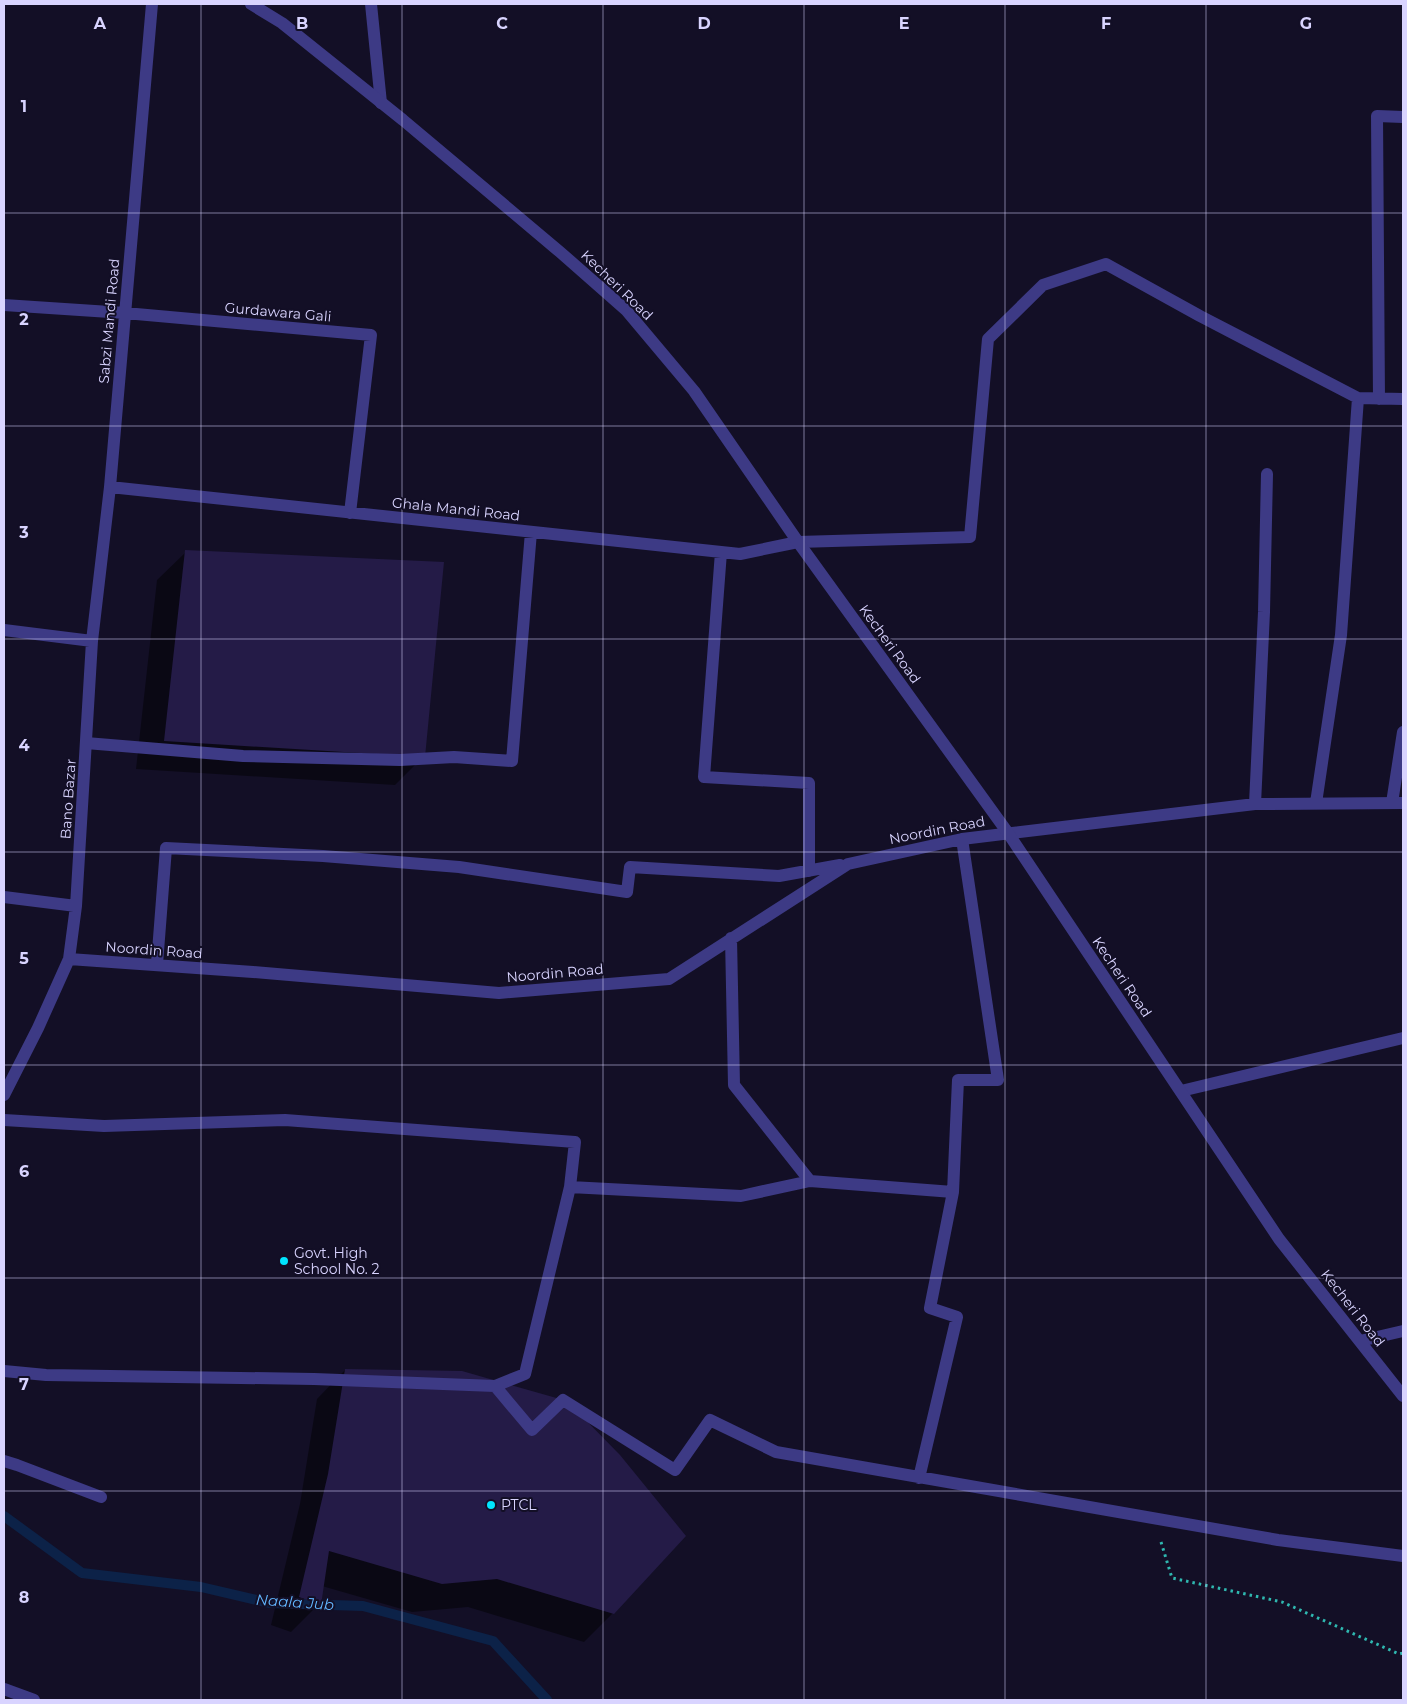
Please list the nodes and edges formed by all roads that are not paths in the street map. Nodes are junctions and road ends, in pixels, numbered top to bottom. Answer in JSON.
{"nodes":[{"id":1,"x":152,"y":4,"type":"edge"},
{"id":2,"x":251,"y":4,"type":"edge"},
{"id":3,"x":371,"y":4,"type":"edge"},
{"id":4,"x":382,"y":103,"type":"junction"},
{"id":5,"x":1403,"y":117,"type":"edge"},
{"id":6,"x":4,"y":305,"type":"edge"},
{"id":7,"x":125,"y":313,"type":"junction"},
{"id":8,"x":1358,"y":398,"type":"junction"},
{"id":9,"x":1379,"y":398,"type":"junction"},
{"id":10,"x":1403,"y":399,"type":"edge"},
{"id":11,"x":1267,"y":474,"type":"dead end"},
{"id":12,"x":110,"y":488,"type":"junction"},
{"id":13,"x":350,"y":513,"type":"junction"},
{"id":14,"x":530,"y":532,"type":"junction"},
{"id":15,"x":798,"y":542,"type":"junction"},
{"id":16,"x":721,"y":552,"type":"junction"},
{"id":17,"x":4,"y":630,"type":"edge"},
{"id":18,"x":92,"y":641,"type":"junction"},
{"id":19,"x":1403,"y":732,"type":"edge"},
{"id":20,"x":86,"y":743,"type":"junction"},
{"id":21,"x":1398,"y":803,"type":"edge"},
{"id":22,"x":1255,"y":804,"type":"junction"},
{"id":23,"x":1316,"y":804,"type":"junction"},
{"id":24,"x":1008,"y":833,"type":"junction"},
{"id":25,"x":962,"y":839,"type":"junction"},
{"id":26,"x":848,"y":864,"type":"junction"},
{"id":27,"x":809,"y":871,"type":"junction"},
{"id":28,"x":4,"y":898,"type":"edge"},
{"id":29,"x":76,"y":906,"type":"junction"},
{"id":30,"x":731,"y":938,"type":"junction"},
{"id":31,"x":69,"y":959,"type":"junction"},
{"id":32,"x":157,"y":964,"type":"junction"},
{"id":33,"x":1403,"y":1038,"type":"edge"},
{"id":34,"x":1181,"y":1091,"type":"junction"},
{"id":35,"x":4,"y":1095,"type":"edge"},
{"id":36,"x":4,"y":1120,"type":"edge"},
{"id":37,"x":810,"y":1181,"type":"junction"},
{"id":38,"x":570,"y":1187,"type":"junction"},
{"id":39,"x":953,"y":1192,"type":"junction"},
{"id":40,"x":1403,"y":1331,"type":"edge"},
{"id":41,"x":1403,"y":1340,"type":"edge"},
{"id":42,"x":1360,"y":1341,"type":"junction"},
{"id":43,"x":4,"y":1370,"type":"edge"},
{"id":44,"x":495,"y":1386,"type":"junction"},
{"id":45,"x":1403,"y":1396,"type":"edge"},
{"id":46,"x":4,"y":1461,"type":"edge"},
{"id":47,"x":918,"y":1478,"type":"junction"},
{"id":48,"x":101,"y":1498,"type":"dead end"},
{"id":49,"x":1403,"y":1556,"type":"edge"},
{"id":50,"x":4,"y":1689,"type":"edge"},
{"id":51,"x":34,"y":1700,"type":"edge"}],
"edges":[{"from":1,"to":7,"type":"street","name":"Sabzi Mandi Road"},
{"from":2,"to":4,"type":"street","name":"Kecheri Road"},
{"from":3,"to":4,"type":"street"},
{"from":4,"to":15,"type":"street","name":"Kecheri Road"},
{"from":5,"to":9,"type":"street"},
{"from":6,"to":7,"type":"street","name":"Gurdawara Gali"},
{"from":7,"to":12,"type":"street","name":"Sabzi Mandi Road"},
{"from":7,"to":13,"type":"street","name":"Gurdawara Gali"},
{"from":8,"to":9,"type":"street"},
{"from":8,"to":15,"type":"street","name":"Ghala Mandi Road"},
{"from":8,"to":23,"type":"street"},
{"from":9,"to":10,"type":"street"},
{"from":11,"to":22,"type":"street"},
{"from":12,"to":13,"type":"street","name":"Ghala Mandi Road"},
{"from":12,"to":18,"type":"street","name":"Sabzi Mandi Road"},
{"from":13,"to":14,"type":"street","name":"Ghala Mandi Road"},
{"from":14,"to":16,"type":"street","name":"Ghala Mandi Road"},
{"from":14,"to":20,"type":"street"},
{"from":15,"to":16,"type":"street","name":"Ghala Mandi Road"},
{"from":15,"to":24,"type":"street","name":"Kecheri Road"},
{"from":16,"to":27,"type":"street"},
{"from":17,"to":18,"type":"street"},
{"from":18,"to":20,"type":"street","name":"Bano Bazar"},
{"from":19,"to":21,"type":"street"},
{"from":20,"to":29,"type":"street","name":"Bano Bazar"},
{"from":21,"to":23,"type":"street","name":"Noordin Road"},
{"from":22,"to":23,"type":"street","name":"Noordin Road"},
{"from":22,"to":24,"type":"street","name":"Noordin Road"},
{"from":24,"to":25,"type":"street","name":"Noordin Road"},
{"from":24,"to":34,"type":"street","name":"Kecheri Road"},
{"from":25,"to":26,"type":"street","name":"Noordin Road"},
{"from":25,"to":39,"type":"street"},
{"from":26,"to":27,"type":"street"},
{"from":26,"to":30,"type":"street","name":"Noordin Road"},
{"from":27,"to":32,"type":"street"},
{"from":28,"to":29,"type":"street"},
{"from":29,"to":31,"type":"street","name":"Bano Bazar"},
{"from":30,"to":32,"type":"street","name":"Noordin Road"},
{"from":30,"to":37,"type":"street"},
{"from":31,"to":32,"type":"street","name":"Noordin Road"},
{"from":31,"to":35,"type":"street","name":"Bano Bazar"},
{"from":33,"to":34,"type":"street"},
{"from":34,"to":42,"type":"street","name":"Kecheri Road"},
{"from":36,"to":38,"type":"street"},
{"from":37,"to":38,"type":"street"},
{"from":37,"to":39,"type":"street"},
{"from":38,"to":44,"type":"street"},
{"from":39,"to":47,"type":"street"},
{"from":40,"to":42,"type":"street"},
{"from":41,"to":42,"type":"street"},
{"from":42,"to":45,"type":"street","name":"Kecheri Road"},
{"from":43,"to":44,"type":"street"},
{"from":44,"to":47,"type":"street"},
{"from":46,"to":48,"type":"street"},
{"from":47,"to":49,"type":"street"},
{"from":50,"to":51,"type":"street"}]}
